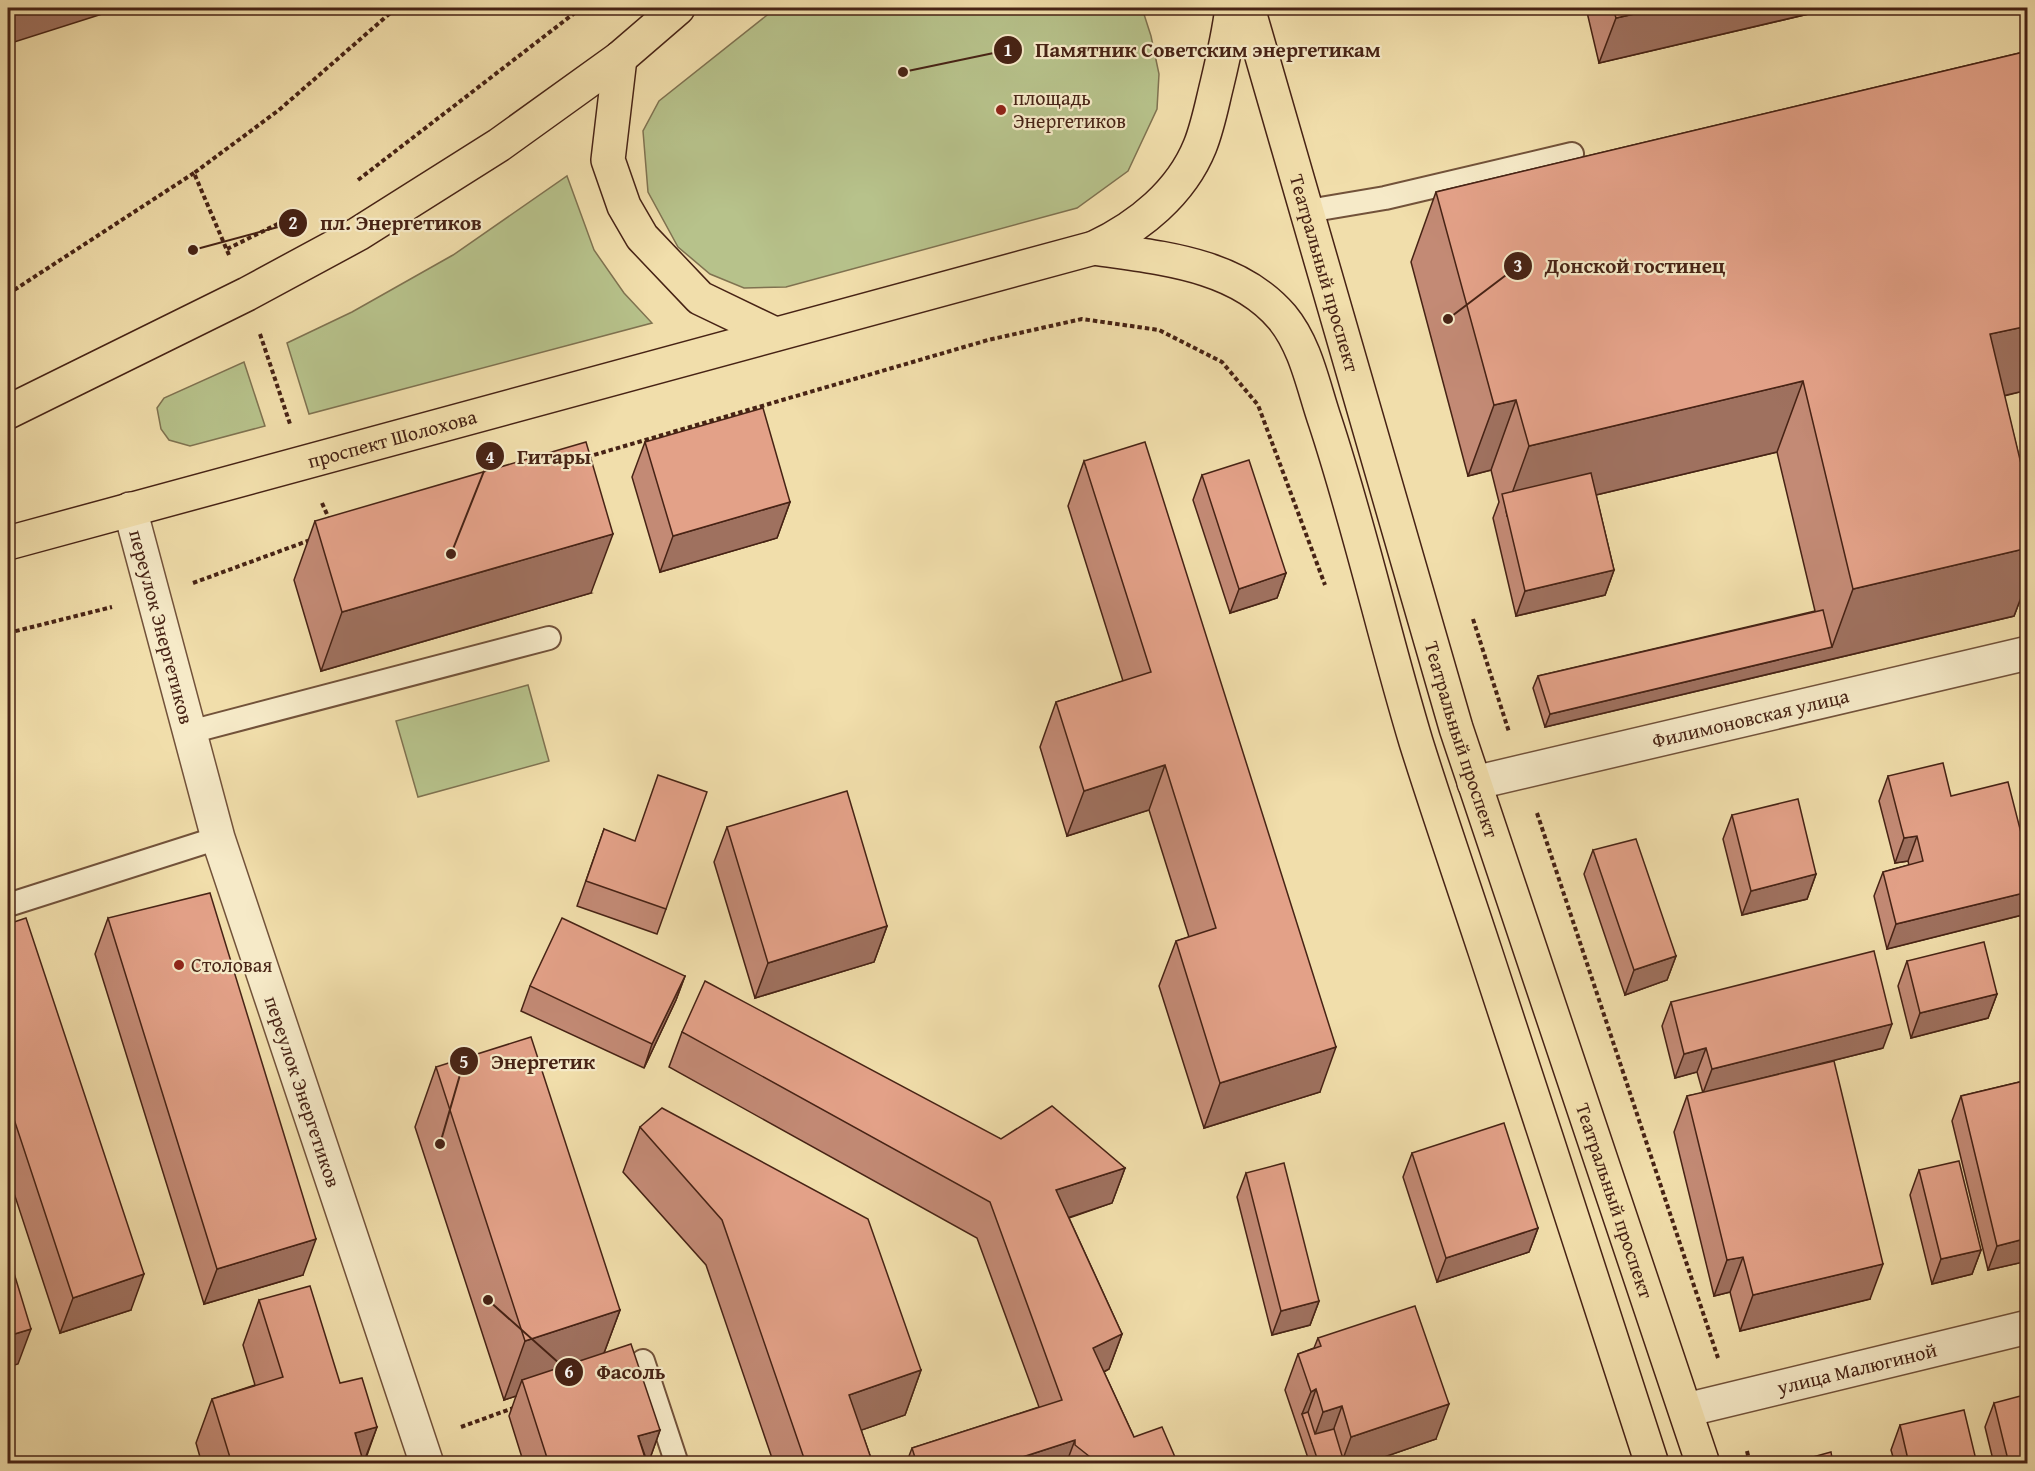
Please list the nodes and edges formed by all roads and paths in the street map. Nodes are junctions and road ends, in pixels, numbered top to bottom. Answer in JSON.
{"nodes":[{"id":1,"x":396,"y":8,"type":"edge"},
{"id":2,"x":581,"y":8,"type":"edge"},
{"id":3,"x":678,"y":8,"type":"edge"},
{"id":4,"x":1232,"y":8,"type":"edge"},
{"id":5,"x":1248,"y":8,"type":"edge"},
{"id":6,"x":620,"y":58,"type":"junction"},
{"id":7,"x":1572,"y":154,"type":"dead end"},
{"id":8,"x":194,"y":173,"type":"junction"},
{"id":9,"x":351,"y":185,"type":"dead end"},
{"id":10,"x":310,"y":208,"type":"dead end"},
{"id":11,"x":1308,"y":210,"type":"junction"},
{"id":12,"x":1094,"y":248,"type":"junction"},
{"id":13,"x":227,"y":249,"type":"junction"},
{"id":14,"x":8,"y":294,"type":"edge"},
{"id":15,"x":247,"y":294,"type":"junction"},
{"id":16,"x":775,"y":334,"type":"junction"},
{"id":17,"x":8,"y":412,"type":"edge"},
{"id":18,"x":587,"y":457,"type":"edge"},
{"id":19,"x":303,"y":463,"type":"junction"},
{"id":20,"x":130,"y":509,"type":"junction"},
{"id":21,"x":8,"y":543,"type":"edge"},
{"id":22,"x":1328,"y":594,"type":"dead end"},
{"id":23,"x":549,"y":638,"type":"dead end"},
{"id":24,"x":2028,"y":653,"type":"edge"},
{"id":25,"x":1502,"y":713,"type":"dead end"},
{"id":26,"x":190,"y":732,"type":"junction"},
{"id":27,"x":1523,"y":772,"type":"junction"},
{"id":28,"x":1474,"y":783,"type":"junction"},
{"id":29,"x":218,"y":838,"type":"junction"},
{"id":30,"x":8,"y":905,"type":"edge"},
{"id":31,"x":2028,"y":1327,"type":"edge"},
{"id":32,"x":643,"y":1361,"type":"dead end"},
{"id":33,"x":1731,"y":1400,"type":"junction"},
{"id":34,"x":520,"y":1405,"type":"dead end"},
{"id":35,"x":1686,"y":1410,"type":"junction"},
{"id":36,"x":423,"y":1453,"type":"edge"},
{"id":37,"x":677,"y":1464,"type":"edge"},
{"id":38,"x":1652,"y":1464,"type":"edge"},
{"id":39,"x":1703,"y":1464,"type":"edge"},
{"id":40,"x":1750,"y":1464,"type":"edge"}],
"edges":[{"from":1,"to":8,"type":"path"},
{"from":2,"to":9,"type":"path"},
{"from":3,"to":6,"type":"main road"},
{"from":4,"to":12,"type":"main road"},
{"from":5,"to":11,"type":"main road","name":"Театральный проспект"},
{"from":6,"to":15,"type":"main road"},
{"from":6,"to":16,"type":"main road"},
{"from":7,"to":11,"type":"lane"},
{"from":8,"to":13,"type":"path"},
{"from":8,"to":14,"type":"path"},
{"from":10,"to":13,"type":"path"},
{"from":11,"to":28,"type":"main road","name":"Театральный проспект"},
{"from":12,"to":16,"type":"main road"},
{"from":12,"to":38,"type":"main road"},
{"from":13,"to":15,"type":"path"},
{"from":15,"to":17,"type":"main road"},
{"from":15,"to":19,"type":"path"},
{"from":16,"to":19,"type":"main road","name":"проспект Шолохова"},
{"from":18,"to":22,"type":"path"},
{"from":19,"to":20,"type":"main road","name":"проспект Шолохова"},
{"from":20,"to":21,"type":"main road","name":"проспект Шолохова"},
{"from":20,"to":26,"type":"street","name":"переулок Энергетиков"},
{"from":23,"to":26,"type":"lane"},
{"from":24,"to":27,"type":"street","name":"Филимоновская улица"},
{"from":25,"to":27,"type":"path"},
{"from":26,"to":29,"type":"street","name":"переулок Энергетиков"},
{"from":27,"to":28,"type":"street","name":"Филимоновская улица"},
{"from":27,"to":33,"type":"path"},
{"from":28,"to":35,"type":"main road","name":"Театральный проспект"},
{"from":29,"to":30,"type":"lane"},
{"from":29,"to":36,"type":"street","name":"переулок Энергетиков"},
{"from":31,"to":33,"type":"street","name":"улица Малюгиной"},
{"from":32,"to":37,"type":"lane"},
{"from":33,"to":35,"type":"street","name":"улица Малюгиной"},
{"from":33,"to":40,"type":"path"},
{"from":34,"to":36,"type":"path"},
{"from":35,"to":39,"type":"main road","name":"Театральный проспект"}]}
